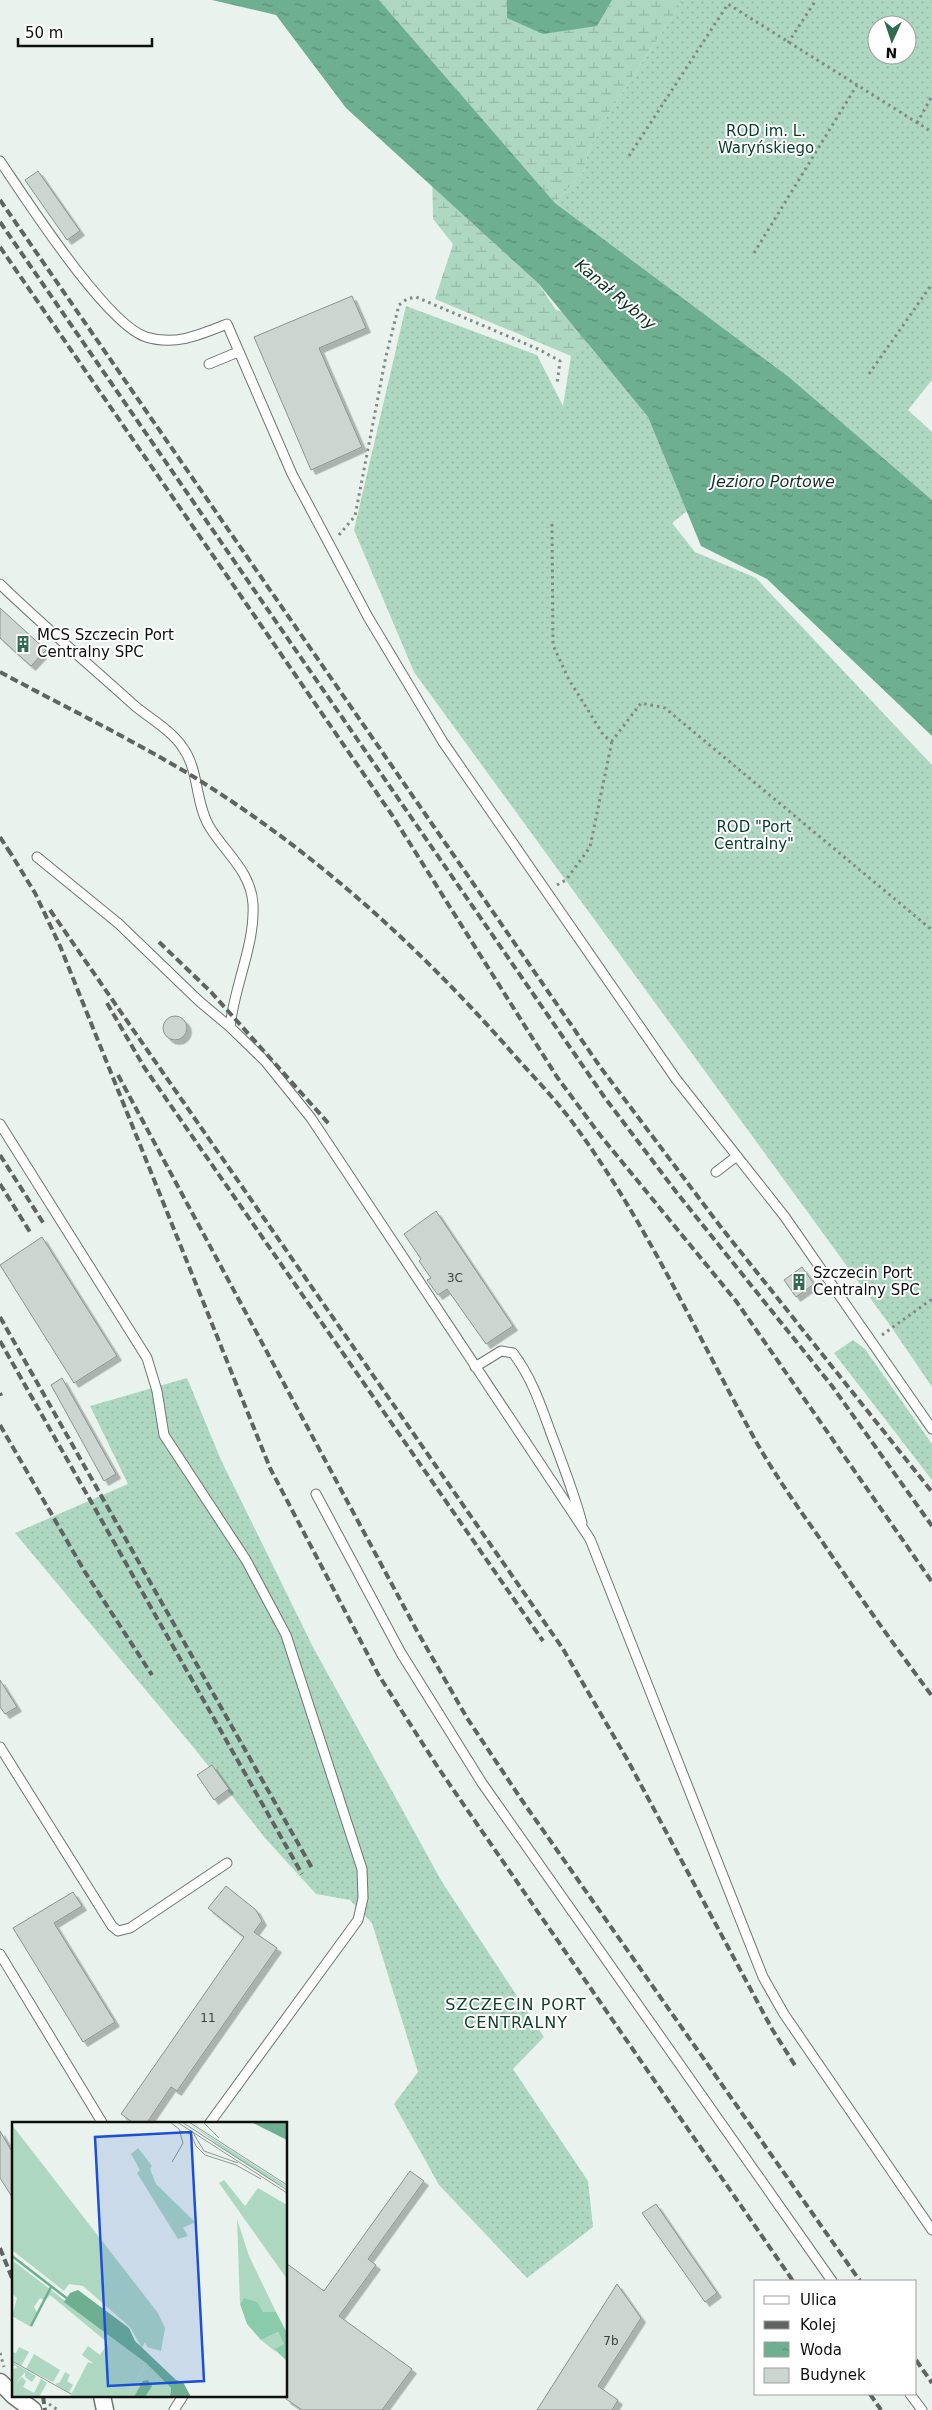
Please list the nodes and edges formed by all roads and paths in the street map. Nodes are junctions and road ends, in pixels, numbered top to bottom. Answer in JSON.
{"nodes":[{"id":1,"x":816,"y":0,"type":"edge"},
{"id":2,"x":788,"y":43,"type":"junction"},
{"id":3,"x":857,"y":85,"type":"junction"},
{"id":4,"x":932,"y":96,"type":"edge"},
{"id":5,"x":917,"y":123,"type":"junction"},
{"id":6,"x":932,"y":132,"type":"edge"},
{"id":7,"x":629,"y":156,"type":"dead end"},
{"id":8,"x":0,"y":161,"type":"edge"},
{"id":9,"x":754,"y":253,"type":"dead end"},
{"id":10,"x":932,"y":284,"type":"edge"},
{"id":11,"x":238,"y":352,"type":"junction"},
{"id":12,"x":208,"y":364,"type":"dead end"},
{"id":13,"x":869,"y":374,"type":"dead end"},
{"id":14,"x":557,"y":384,"type":"dead end"},
{"id":15,"x":552,"y":524,"type":"dead end"},
{"id":16,"x":330,"y":544,"type":"junction"},
{"id":17,"x":0,"y":584,"type":"edge"},
{"id":18,"x":612,"y":741,"type":"junction"},
{"id":19,"x":37,"y":857,"type":"dead end"},
{"id":20,"x":566,"y":880,"type":"dead end"},
{"id":21,"x":932,"y":930,"type":"edge"},
{"id":22,"x":230,"y":1027,"type":"junction"},
{"id":23,"x":0,"y":1124,"type":"edge"},
{"id":24,"x":736,"y":1156,"type":"junction"},
{"id":25,"x":716,"y":1172,"type":"dead end"},
{"id":26,"x":932,"y":1299,"type":"edge"},
{"id":27,"x":892,"y":1328,"type":"dead end"},
{"id":28,"x":475,"y":1367,"type":"junction"},
{"id":29,"x":932,"y":1429,"type":"edge"},
{"id":30,"x":316,"y":1494,"type":"dead end"},
{"id":31,"x":584,"y":1531,"type":"junction"},
{"id":32,"x":0,"y":1747,"type":"edge"},
{"id":33,"x":227,"y":1863,"type":"dead end"},
{"id":34,"x":0,"y":1954,"type":"edge"},
{"id":35,"x":102,"y":2122,"type":"edge"},
{"id":36,"x":209,"y":2122,"type":"edge"},
{"id":37,"x":932,"y":2230,"type":"edge"},
{"id":38,"x":831,"y":2280,"type":"edge"},
{"id":39,"x":0,"y":2382,"type":"edge"},
{"id":40,"x":12,"y":2394,"type":"edge"},
{"id":41,"x":911,"y":2395,"type":"edge"},
{"id":42,"x":17,"y":2398,"type":"edge"},
{"id":43,"x":182,"y":2398,"type":"edge"},
{"id":44,"x":33,"y":2410,"type":"edge"},
{"id":45,"x":174,"y":2410,"type":"edge"},
{"id":46,"x":922,"y":2410,"type":"edge"}],
"edges":[{"from":1,"to":2,"type":"path"},
{"from":2,"to":3,"type":"path"},
{"from":2,"to":7,"type":"path"},
{"from":3,"to":5,"type":"path"},
{"from":3,"to":9,"type":"path"},
{"from":4,"to":5,"type":"path"},
{"from":5,"to":6,"type":"path"},
{"from":8,"to":11,"type":"lane"},
{"from":10,"to":13,"type":"path"},
{"from":11,"to":12,"type":"lane"},
{"from":11,"to":16,"type":"lane"},
{"from":14,"to":16,"type":"path"},
{"from":15,"to":18,"type":"path"},
{"from":16,"to":24,"type":"lane"},
{"from":17,"to":22,"type":"lane"},
{"from":18,"to":20,"type":"path"},
{"from":18,"to":21,"type":"path"},
{"from":19,"to":22,"type":"lane"},
{"from":22,"to":28,"type":"lane"},
{"from":23,"to":36,"type":"lane"},
{"from":24,"to":25,"type":"lane"},
{"from":24,"to":29,"type":"lane"},
{"from":26,"to":27,"type":"path"},
{"from":28,"to":31,"type":"lane"},
{"from":28,"to":31,"type":"lane"},
{"from":30,"to":38,"type":"lane"},
{"from":31,"to":37,"type":"lane"},
{"from":32,"to":33,"type":"lane"},
{"from":34,"to":35,"type":"lane"},
{"from":39,"to":40,"type":"street"},
{"from":41,"to":46,"type":"lane"},
{"from":42,"to":44,"type":"street"},
{"from":43,"to":45,"type":"lane"}]}
